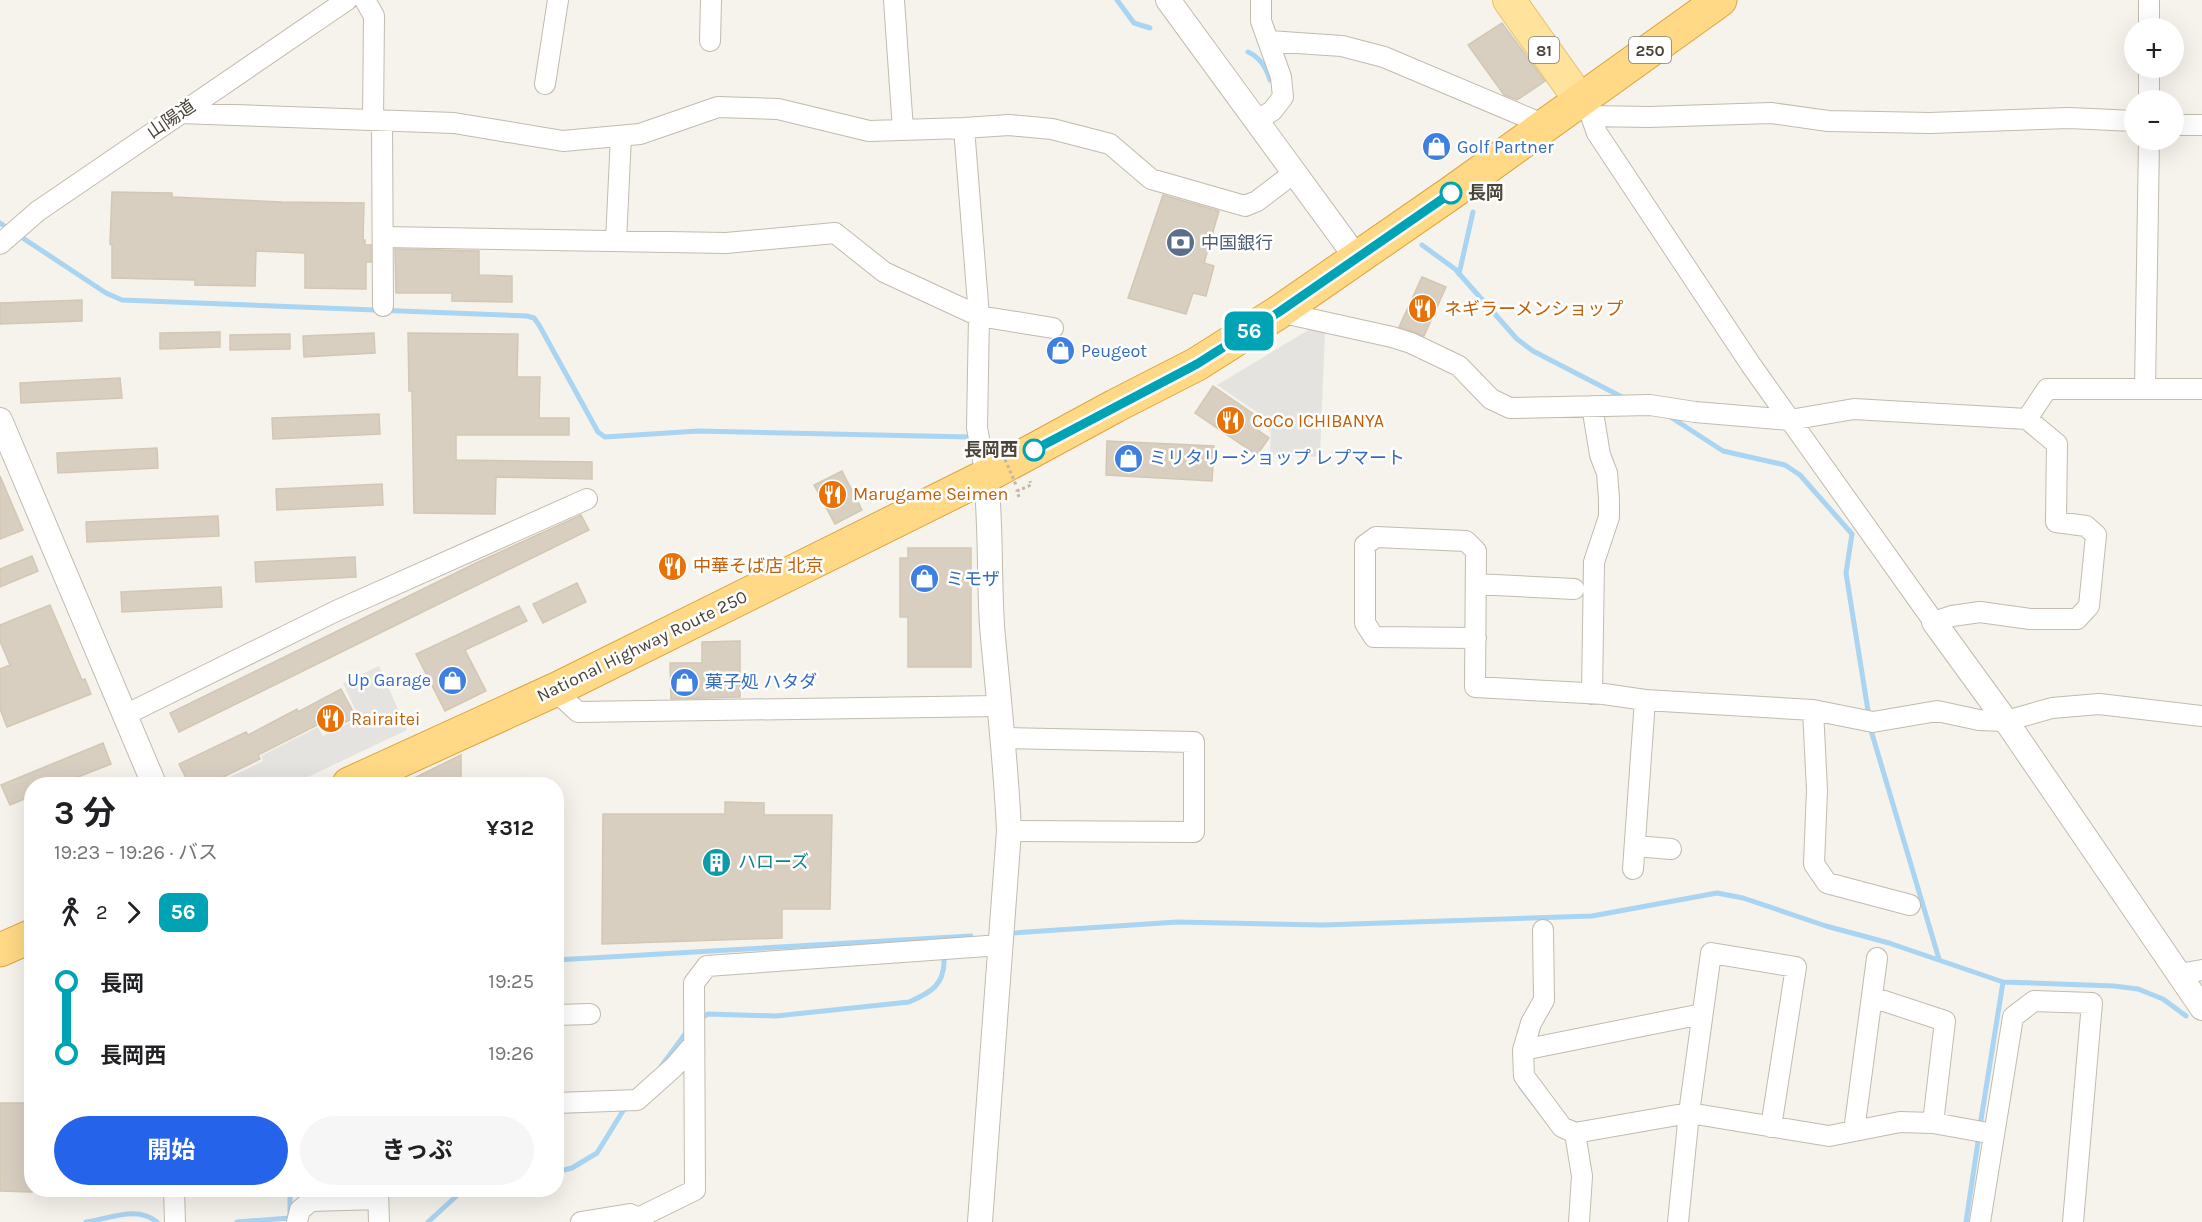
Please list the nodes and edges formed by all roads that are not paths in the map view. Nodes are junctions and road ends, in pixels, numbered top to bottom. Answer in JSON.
{"nodes":[{"id":1,"x":346,"y":0,"type":"edge"},
{"id":2,"x":365,"y":0,"type":"edge"},
{"id":3,"x":558,"y":0,"type":"edge"},
{"id":4,"x":711,"y":0,"type":"edge"},
{"id":5,"x":894,"y":0,"type":"edge"},
{"id":6,"x":1168,"y":0,"type":"edge"},
{"id":7,"x":1261,"y":0,"type":"edge"},
{"id":8,"x":1509,"y":0,"type":"edge"},
{"id":9,"x":1720,"y":0,"type":"edge"},
{"id":10,"x":2149,"y":0,"type":"edge"},
{"id":11,"x":2149,"y":18,"type":"edge"},
{"id":12,"x":710,"y":41,"type":"dead end"},
{"id":13,"x":1268,"y":41,"type":"junction"},
{"id":14,"x":545,"y":84,"type":"dead end"},
{"id":15,"x":1585,"y":108,"type":"junction"},
{"id":16,"x":180,"y":113,"type":"junction"},
{"id":17,"x":378,"y":120,"type":"junction"},
{"id":18,"x":1256,"y":121,"type":"junction"},
{"id":19,"x":2124,"y":121,"type":"edge"},
{"id":20,"x":1545,"y":125,"type":"junction"},
{"id":21,"x":2184,"y":125,"type":"edge"},
{"id":22,"x":2202,"y":125,"type":"edge"},
{"id":23,"x":964,"y":128,"type":"junction"},
{"id":24,"x":903,"y":130,"type":"junction"},
{"id":25,"x":621,"y":136,"type":"junction"},
{"id":26,"x":2148,"y":150,"type":"edge"},
{"id":27,"x":1294,"y":173,"type":"junction"},
{"id":28,"x":9,"y":236,"type":"edge"},
{"id":29,"x":383,"y":237,"type":"junction"},
{"id":30,"x":616,"y":241,"type":"junction"},
{"id":31,"x":1356,"y":257,"type":"junction"},
{"id":32,"x":383,"y":306,"type":"dead end"},
{"id":33,"x":1286,"y":314,"type":"junction"},
{"id":34,"x":979,"y":316,"type":"junction"},
{"id":35,"x":1053,"y":328,"type":"dead end"},
{"id":36,"x":2145,"y":389,"type":"junction"},
{"id":37,"x":2202,"y":389,"type":"edge"},
{"id":38,"x":1592,"y":406,"type":"junction"},
{"id":39,"x":2027,"y":419,"type":"junction"},
{"id":40,"x":0,"y":420,"type":"edge"},
{"id":41,"x":1790,"y":420,"type":"junction"},
{"id":42,"x":986,"y":476,"type":"junction"},
{"id":43,"x":587,"y":499,"type":"dead end"},
{"id":44,"x":1476,"y":584,"type":"junction"},
{"id":45,"x":1574,"y":590,"type":"dead end"},
{"id":46,"x":1934,"y":622,"type":"junction"},
{"id":47,"x":1476,"y":638,"type":"junction"},
{"id":48,"x":559,"y":688,"type":"junction"},
{"id":49,"x":1592,"y":694,"type":"junction"},
{"id":50,"x":1645,"y":700,"type":"junction"},
{"id":51,"x":999,"y":706,"type":"junction"},
{"id":52,"x":1813,"y":710,"type":"junction"},
{"id":53,"x":125,"y":715,"type":"junction"},
{"id":54,"x":2202,"y":717,"type":"edge"},
{"id":55,"x":2006,"y":721,"type":"junction"},
{"id":56,"x":1002,"y":738,"type":"junction"},
{"id":57,"x":151,"y":777,"type":"edge"},
{"id":58,"x":371,"y":777,"type":"edge"},
{"id":59,"x":1009,"y":831,"type":"junction"},
{"id":60,"x":1635,"y":846,"type":"junction"},
{"id":61,"x":1671,"y":849,"type":"dead end"},
{"id":62,"x":1633,"y":869,"type":"dead end"},
{"id":63,"x":1910,"y":905,"type":"dead end"},
{"id":64,"x":1543,"y":930,"type":"dead end"},
{"id":65,"x":24,"y":940,"type":"edge"},
{"id":66,"x":1001,"y":945,"type":"junction"},
{"id":67,"x":0,"y":950,"type":"edge"},
{"id":68,"x":1878,"y":958,"type":"dead end"},
{"id":69,"x":2190,"y":972,"type":"edge"},
{"id":70,"x":1872,"y":997,"type":"junction"},
{"id":71,"x":2202,"y":1008,"type":"edge"},
{"id":72,"x":590,"y":1014,"type":"dead end"},
{"id":73,"x":1702,"y":1014,"type":"junction"},
{"id":74,"x":564,"y":1015,"type":"edge"},
{"id":75,"x":694,"y":1030,"type":"junction"},
{"id":76,"x":1523,"y":1050,"type":"junction"},
{"id":77,"x":564,"y":1103,"type":"edge"},
{"id":78,"x":1689,"y":1113,"type":"junction"},
{"id":79,"x":1933,"y":1123,"type":"junction"},
{"id":80,"x":1771,"y":1127,"type":"junction"},
{"id":81,"x":1854,"y":1131,"type":"junction"},
{"id":82,"x":1984,"y":1132,"type":"junction"},
{"id":83,"x":1575,"y":1134,"type":"junction"},
{"id":84,"x":174,"y":1197,"type":"edge"},
{"id":85,"x":349,"y":1197,"type":"edge"},
{"id":86,"x":378,"y":1197,"type":"edge"},
{"id":87,"x":638,"y":1220,"type":"edge"},
{"id":88,"x":298,"y":1221,"type":"edge"},
{"id":89,"x":175,"y":1222,"type":"edge"},
{"id":90,"x":379,"y":1222,"type":"edge"},
{"id":91,"x":581,"y":1222,"type":"edge"},
{"id":92,"x":980,"y":1222,"type":"edge"},
{"id":93,"x":1579,"y":1222,"type":"edge"},
{"id":94,"x":1678,"y":1222,"type":"edge"},
{"id":95,"x":1980,"y":1222,"type":"edge"},
{"id":96,"x":2073,"y":1222,"type":"edge"}],
"edges":[{"from":1,"to":16,"type":"street","name":"山陽道"},
{"from":2,"to":17,"type":"street"},
{"from":3,"to":14,"type":"street"},
{"from":4,"to":12,"type":"street"},
{"from":5,"to":24,"type":"street"},
{"from":6,"to":18,"type":"street"},
{"from":7,"to":13,"type":"street"},
{"from":8,"to":15,"type":"main road","number":"81"},
{"from":9,"to":15,"type":"highway","name":"National Highway Route 250","number":"250"},
{"from":10,"to":11,"type":"street"},
{"from":13,"to":18,"type":"street"},
{"from":13,"to":20,"type":"street"},
{"from":15,"to":19,"type":"street"},
{"from":15,"to":20,"type":"highway","name":"National Highway Route 250","number":"250"},
{"from":15,"to":41,"type":"street"},
{"from":16,"to":17,"type":"street"},
{"from":16,"to":28,"type":"street","name":"山陽道"},
{"from":17,"to":25,"type":"street"},
{"from":17,"to":29,"type":"street"},
{"from":18,"to":27,"type":"street"},
{"from":20,"to":31,"type":"highway","name":"National Highway Route 250","number":"250"},
{"from":21,"to":22,"type":"street"},
{"from":23,"to":24,"type":"street"},
{"from":23,"to":27,"type":"street"},
{"from":23,"to":34,"type":"street"},
{"from":24,"to":25,"type":"street"},
{"from":25,"to":30,"type":"street"},
{"from":26,"to":36,"type":"street"},
{"from":27,"to":31,"type":"street"},
{"from":29,"to":30,"type":"street"},
{"from":29,"to":32,"type":"street"},
{"from":30,"to":34,"type":"street"},
{"from":31,"to":33,"type":"highway","name":"National Highway Route 250","number":"250"},
{"from":33,"to":38,"type":"street"},
{"from":33,"to":42,"type":"highway","name":"National Highway Route 250","number":"250"},
{"from":34,"to":35,"type":"street"},
{"from":34,"to":42,"type":"street"},
{"from":36,"to":37,"type":"street"},
{"from":36,"to":39,"type":"street"},
{"from":38,"to":41,"type":"street"},
{"from":38,"to":49,"type":"street"},
{"from":39,"to":41,"type":"street"},
{"from":39,"to":46,"type":"street"},
{"from":40,"to":53,"type":"street"},
{"from":41,"to":46,"type":"street"},
{"from":42,"to":48,"type":"highway","name":"National Highway Route 250","number":"250"},
{"from":42,"to":51,"type":"street"},
{"from":43,"to":53,"type":"street"},
{"from":44,"to":45,"type":"street"},
{"from":44,"to":47,"type":"street"},
{"from":44,"to":47,"type":"street"},
{"from":46,"to":55,"type":"street"},
{"from":47,"to":49,"type":"street"},
{"from":48,"to":51,"type":"street"},
{"from":48,"to":58,"type":"highway","name":"National Highway Route 250","number":"250"},
{"from":49,"to":50,"type":"street"},
{"from":50,"to":52,"type":"street"},
{"from":50,"to":60,"type":"street"},
{"from":51,"to":56,"type":"street"},
{"from":52,"to":55,"type":"street"},
{"from":52,"to":63,"type":"street"},
{"from":53,"to":57,"type":"street"},
{"from":54,"to":55,"type":"street"},
{"from":55,"to":69,"type":"street"},
{"from":56,"to":59,"type":"street"},
{"from":56,"to":59,"type":"street"},
{"from":59,"to":66,"type":"street"},
{"from":60,"to":61,"type":"street"},
{"from":60,"to":62,"type":"street"},
{"from":64,"to":76,"type":"street"},
{"from":65,"to":67,"type":"highway"},
{"from":66,"to":75,"type":"street"},
{"from":66,"to":92,"type":"street"},
{"from":68,"to":70,"type":"street"},
{"from":69,"to":71,"type":"street"},
{"from":70,"to":79,"type":"street"},
{"from":70,"to":81,"type":"street"},
{"from":72,"to":74,"type":"street"},
{"from":73,"to":76,"type":"street"},
{"from":73,"to":78,"type":"street"},
{"from":73,"to":80,"type":"street"},
{"from":75,"to":77,"type":"street"},
{"from":75,"to":87,"type":"street"},
{"from":76,"to":83,"type":"street"},
{"from":78,"to":80,"type":"street"},
{"from":78,"to":83,"type":"street"},
{"from":78,"to":94,"type":"street"},
{"from":79,"to":81,"type":"street"},
{"from":79,"to":82,"type":"street"},
{"from":80,"to":81,"type":"street"},
{"from":82,"to":95,"type":"street"},
{"from":82,"to":96,"type":"street"},
{"from":83,"to":93,"type":"street"},
{"from":84,"to":89,"type":"street"},
{"from":85,"to":88,"type":"street"},
{"from":86,"to":90,"type":"street"},
{"from":87,"to":91,"type":"street"}]}
